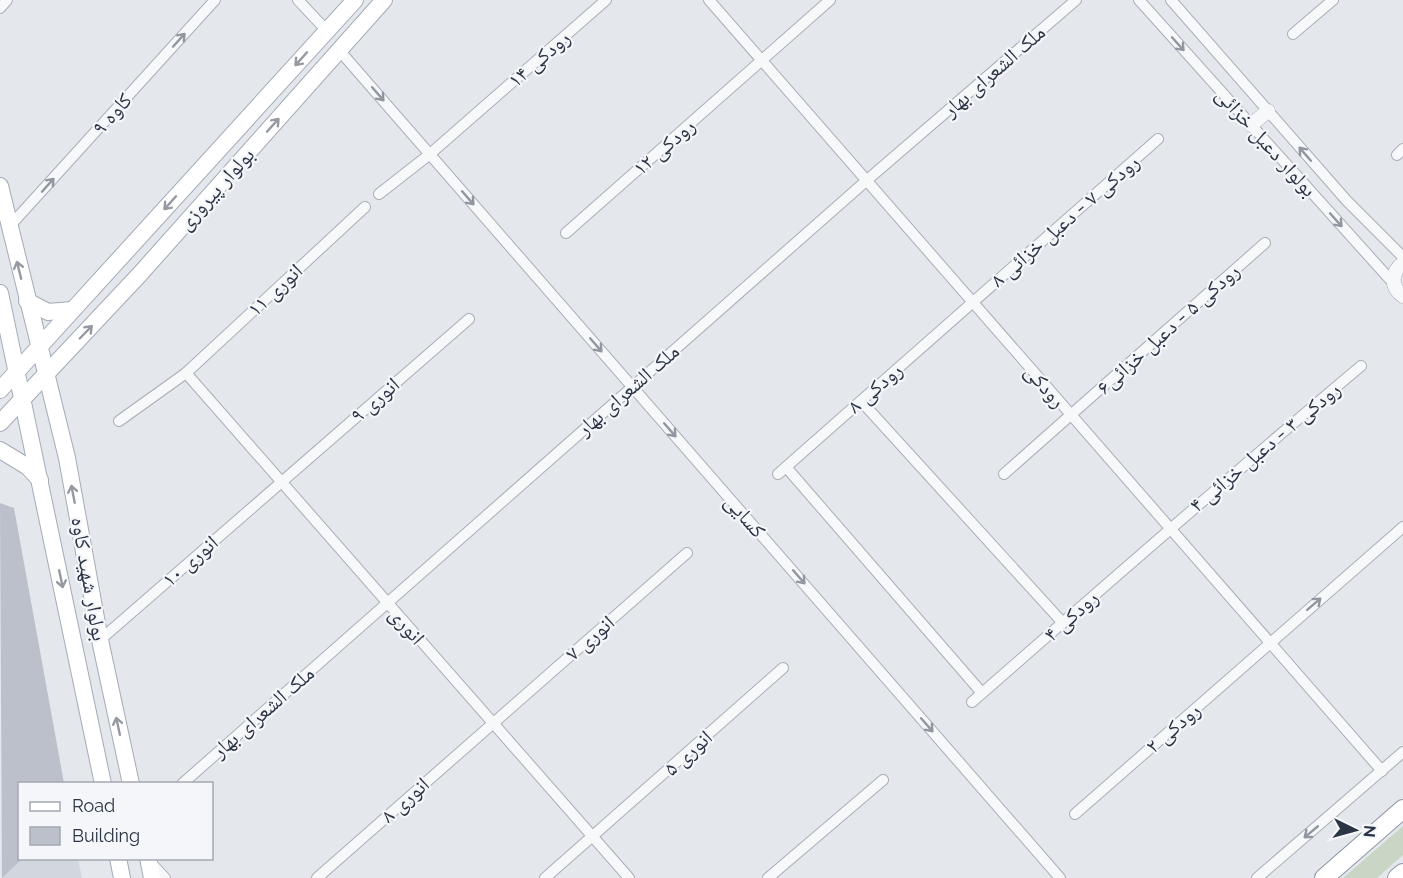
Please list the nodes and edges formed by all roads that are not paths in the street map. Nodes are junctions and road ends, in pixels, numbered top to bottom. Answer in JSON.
{"nodes":[{"id":1,"x":7,"y":0,"type":"edge"},
{"id":2,"x":215,"y":0,"type":"edge"},
{"id":3,"x":298,"y":0,"type":"edge"},
{"id":4,"x":355,"y":0,"type":"edge"},
{"id":5,"x":384,"y":0,"type":"edge"},
{"id":6,"x":606,"y":0,"type":"edge"},
{"id":7,"x":709,"y":0,"type":"edge"},
{"id":8,"x":831,"y":0,"type":"edge"},
{"id":9,"x":1076,"y":0,"type":"edge"},
{"id":10,"x":1139,"y":0,"type":"edge"},
{"id":11,"x":1171,"y":0,"type":"edge"},
{"id":12,"x":1333,"y":0,"type":"edge"},
{"id":13,"x":0,"y":8,"type":"edge"},
{"id":14,"x":327,"y":32,"type":"junction"},
{"id":15,"x":1293,"y":34,"type":"dead end"},
{"id":16,"x":339,"y":50,"type":"junction"},
{"id":17,"x":762,"y":61,"type":"junction"},
{"id":18,"x":1268,"y":111,"type":"junction"},
{"id":19,"x":1251,"y":125,"type":"junction"},
{"id":20,"x":1158,"y":139,"type":"dead end"},
{"id":21,"x":430,"y":154,"type":"junction"},
{"id":22,"x":866,"y":181,"type":"junction"},
{"id":23,"x":0,"y":186,"type":"edge"},
{"id":24,"x":379,"y":194,"type":"dead end"},
{"id":25,"x":365,"y":207,"type":"dead end"},
{"id":26,"x":8,"y":228,"type":"junction"},
{"id":27,"x":567,"y":233,"type":"dead end"},
{"id":28,"x":1265,"y":243,"type":"dead end"},
{"id":29,"x":1403,"y":257,"type":"edge"},
{"id":30,"x":1403,"y":263,"type":"edge"},
{"id":31,"x":1394,"y":284,"type":"junction"},
{"id":32,"x":0,"y":293,"type":"edge"},
{"id":33,"x":1403,"y":296,"type":"edge"},
{"id":34,"x":27,"y":301,"type":"junction"},
{"id":35,"x":973,"y":302,"type":"junction"},
{"id":36,"x":72,"y":310,"type":"junction"},
{"id":37,"x":469,"y":319,"type":"dead end"},
{"id":38,"x":38,"y":347,"type":"junction"},
{"id":39,"x":1361,"y":366,"type":"dead end"},
{"id":40,"x":17,"y":372,"type":"junction"},
{"id":41,"x":186,"y":373,"type":"junction"},
{"id":42,"x":45,"y":374,"type":"junction"},
{"id":43,"x":632,"y":386,"type":"junction"},
{"id":44,"x":0,"y":390,"type":"edge"},
{"id":45,"x":23,"y":399,"type":"junction"},
{"id":46,"x":861,"y":401,"type":"junction"},
{"id":47,"x":1071,"y":415,"type":"junction"},
{"id":48,"x":119,"y":421,"type":"dead end"},
{"id":49,"x":0,"y":423,"type":"edge"},
{"id":50,"x":0,"y":450,"type":"edge"},
{"id":51,"x":1004,"y":474,"type":"dead end"},
{"id":52,"x":40,"y":481,"type":"junction"},
{"id":53,"x":281,"y":482,"type":"junction"},
{"id":54,"x":1403,"y":527,"type":"edge"},
{"id":55,"x":1169,"y":528,"type":"junction"},
{"id":56,"x":687,"y":553,"type":"dead end"},
{"id":57,"x":387,"y":603,"type":"junction"},
{"id":58,"x":1063,"y":622,"type":"junction"},
{"id":59,"x":100,"y":640,"type":"junction"},
{"id":60,"x":1270,"y":643,"type":"junction"},
{"id":61,"x":783,"y":668,"type":"dead end"},
{"id":62,"x":982,"y":693,"type":"junction"},
{"id":63,"x":972,"y":702,"type":"dead end"},
{"id":64,"x":492,"y":723,"type":"junction"},
{"id":65,"x":1403,"y":752,"type":"edge"},
{"id":66,"x":1382,"y":771,"type":"junction"},
{"id":67,"x":883,"y":780,"type":"dead end"},
{"id":68,"x":103,"y":782,"type":"edge"},
{"id":69,"x":131,"y":782,"type":"edge"},
{"id":70,"x":183,"y":782,"type":"edge"},
{"id":71,"x":1403,"y":809,"type":"edge"},
{"id":72,"x":1075,"y":814,"type":"dead end"},
{"id":73,"x":593,"y":837,"type":"junction"},
{"id":74,"x":118,"y":860,"type":"edge"},
{"id":75,"x":148,"y":860,"type":"edge"},
{"id":76,"x":149,"y":860,"type":"edge"},
{"id":77,"x":1403,"y":873,"type":"edge"},
{"id":78,"x":122,"y":878,"type":"edge"},
{"id":79,"x":152,"y":878,"type":"edge"},
{"id":80,"x":165,"y":878,"type":"edge"},
{"id":81,"x":317,"y":878,"type":"edge"},
{"id":82,"x":545,"y":878,"type":"edge"},
{"id":83,"x":629,"y":878,"type":"edge"},
{"id":84,"x":768,"y":878,"type":"edge"},
{"id":85,"x":1060,"y":878,"type":"edge"},
{"id":86,"x":1257,"y":878,"type":"edge"},
{"id":87,"x":1324,"y":878,"type":"edge"},
{"id":88,"x":1397,"y":878,"type":"edge"}],
"edges":[{"from":1,"to":13,"type":"street"},
{"from":26,"to":2,"type":"street","name":"کاوه ۹","one_way":true},
{"from":3,"to":14,"type":"street"},
{"from":4,"to":14,"type":"main road","name":"بولوار پیروزی"},
{"from":5,"to":16,"type":"main road","name":"بولوار پیروزی"},
{"from":6,"to":21,"type":"street","name":"رودکی ۱۴"},
{"from":7,"to":17,"type":"street","name":"رودکی"},
{"from":8,"to":17,"type":"street","name":"رودکی ۱۲"},
{"from":9,"to":22,"type":"street","name":"ملک الشعرای بهار"},
{"from":10,"to":19,"type":"street","name":"بولوار دعبل خزائی","one_way":true},
{"from":11,"to":18,"type":"street","name":"بولوار دعبل خزائی"},
{"from":12,"to":15,"type":"street"},
{"from":14,"to":36,"type":"main road","name":"بولوار پیروزی","one_way":true},
{"from":16,"to":21,"type":"street","name":"کسایی","one_way":true},
{"from":42,"to":16,"type":"main road","name":"بولوار پیروزی","one_way":true},
{"from":17,"to":22,"type":"street","name":"رودکی"},
{"from":17,"to":27,"type":"street","name":"رودکی ۱۲"},
{"from":18,"to":19,"type":"street"},
{"from":29,"to":18,"type":"street","name":"بولوار دعبل خزائی","one_way":true},
{"from":19,"to":31,"type":"street","name":"بولوار دعبل خزائی","one_way":true},
{"from":20,"to":35,"type":"street","name":"رودکی ۷ - دعبل خزائی ۸"},
{"from":21,"to":24,"type":"street","name":"رودکی ۱۴"},
{"from":21,"to":43,"type":"street","name":"کسایی","one_way":true},
{"from":22,"to":35,"type":"street","name":"رودکی"},
{"from":22,"to":43,"type":"street","name":"ملک الشعرای بهار"},
{"from":23,"to":26,"type":"main road"},
{"from":25,"to":41,"type":"street","name":"انوری ۱۱"},
{"from":34,"to":26,"type":"main road","one_way":true},
{"from":28,"to":47,"type":"street","name":"رودکی ۵ - دعبل خزائی۶"},
{"from":30,"to":31,"type":"street"},
{"from":31,"to":33,"type":"street"},
{"from":32,"to":40,"type":"main road"},
{"from":34,"to":36,"type":"main road"},
{"from":34,"to":38,"type":"main road"},
{"from":35,"to":46,"type":"street","name":"رودکی ۸"},
{"from":35,"to":47,"type":"street","name":"رودکی"},
{"from":36,"to":38,"type":"main road","name":"بولوار پیروزی"},
{"from":37,"to":53,"type":"street","name":"انوری ۹"},
{"from":38,"to":40,"type":"main road","name":"بولوار پیروزی"},
{"from":38,"to":42,"type":"main road","name":"بولوار شهید کاوه"},
{"from":39,"to":55,"type":"street","name":"رودکی ۳ - دعبل خزائی ۴"},
{"from":40,"to":44,"type":"main road"},
{"from":40,"to":45,"type":"main road","name":"بولوار شهید کاوه"},
{"from":41,"to":48,"type":"street","name":"انوری ۱۱"},
{"from":41,"to":53,"type":"street","name":"انوری"},
{"from":42,"to":45,"type":"main road","name":"بولوار پیروزی"},
{"from":59,"to":42,"type":"main road","name":"بولوار شهید کاوه","one_way":true},
{"from":43,"to":57,"type":"street","name":"ملک الشعرای بهار"},
{"from":43,"to":85,"type":"street","name":"کسایی","one_way":true},
{"from":45,"to":49,"type":"main road"},
{"from":45,"to":52,"type":"main road","name":"بولوار شهید کاوه"},
{"from":46,"to":58,"type":"street"},
{"from":46,"to":62,"type":"street","name":"رودکی ۸"},
{"from":47,"to":51,"type":"street","name":"رودکی ۵ - دعبل خزائی۶"},
{"from":47,"to":55,"type":"street","name":"رودکی"},
{"from":50,"to":52,"type":"main road"},
{"from":52,"to":68,"type":"main road","name":"بولوار شهید کاوه","one_way":true},
{"from":53,"to":57,"type":"street","name":"انوری"},
{"from":53,"to":59,"type":"street","name":"انوری ۱۰"},
{"from":60,"to":54,"type":"street","name":"رودکی ۲","one_way":true},
{"from":55,"to":58,"type":"street","name":"رودکی ۴"},
{"from":55,"to":60,"type":"street","name":"رودکی"},
{"from":56,"to":64,"type":"street","name":"انوری ۷"},
{"from":57,"to":64,"type":"street","name":"انوری"},
{"from":57,"to":70,"type":"street","name":"ملک الشعرای بهار"},
{"from":58,"to":62,"type":"street","name":"رودکی ۴"},
{"from":69,"to":59,"type":"main road","name":"بولوار شهید کاوه","one_way":true},
{"from":60,"to":66,"type":"street","name":"رودکی"},
{"from":60,"to":72,"type":"street","name":"رودکی ۲"},
{"from":61,"to":73,"type":"street","name":"انوری ۵"},
{"from":62,"to":63,"type":"street","name":"رودکی ۴"},
{"from":64,"to":73,"type":"street","name":"انوری"},
{"from":64,"to":81,"type":"street","name":"انوری ۸"},
{"from":65,"to":66,"type":"street"},
{"from":66,"to":86,"type":"street","one_way":true},
{"from":67,"to":84,"type":"street"},
{"from":71,"to":87,"type":"highway"},
{"from":73,"to":82,"type":"street","name":"انوری ۵"},
{"from":73,"to":83,"type":"street","name":"انوری"},
{"from":74,"to":78,"type":"main road"},
{"from":75,"to":79,"type":"main road"},
{"from":76,"to":80,"type":"street"},
{"from":77,"to":88,"type":"highway"}]}
